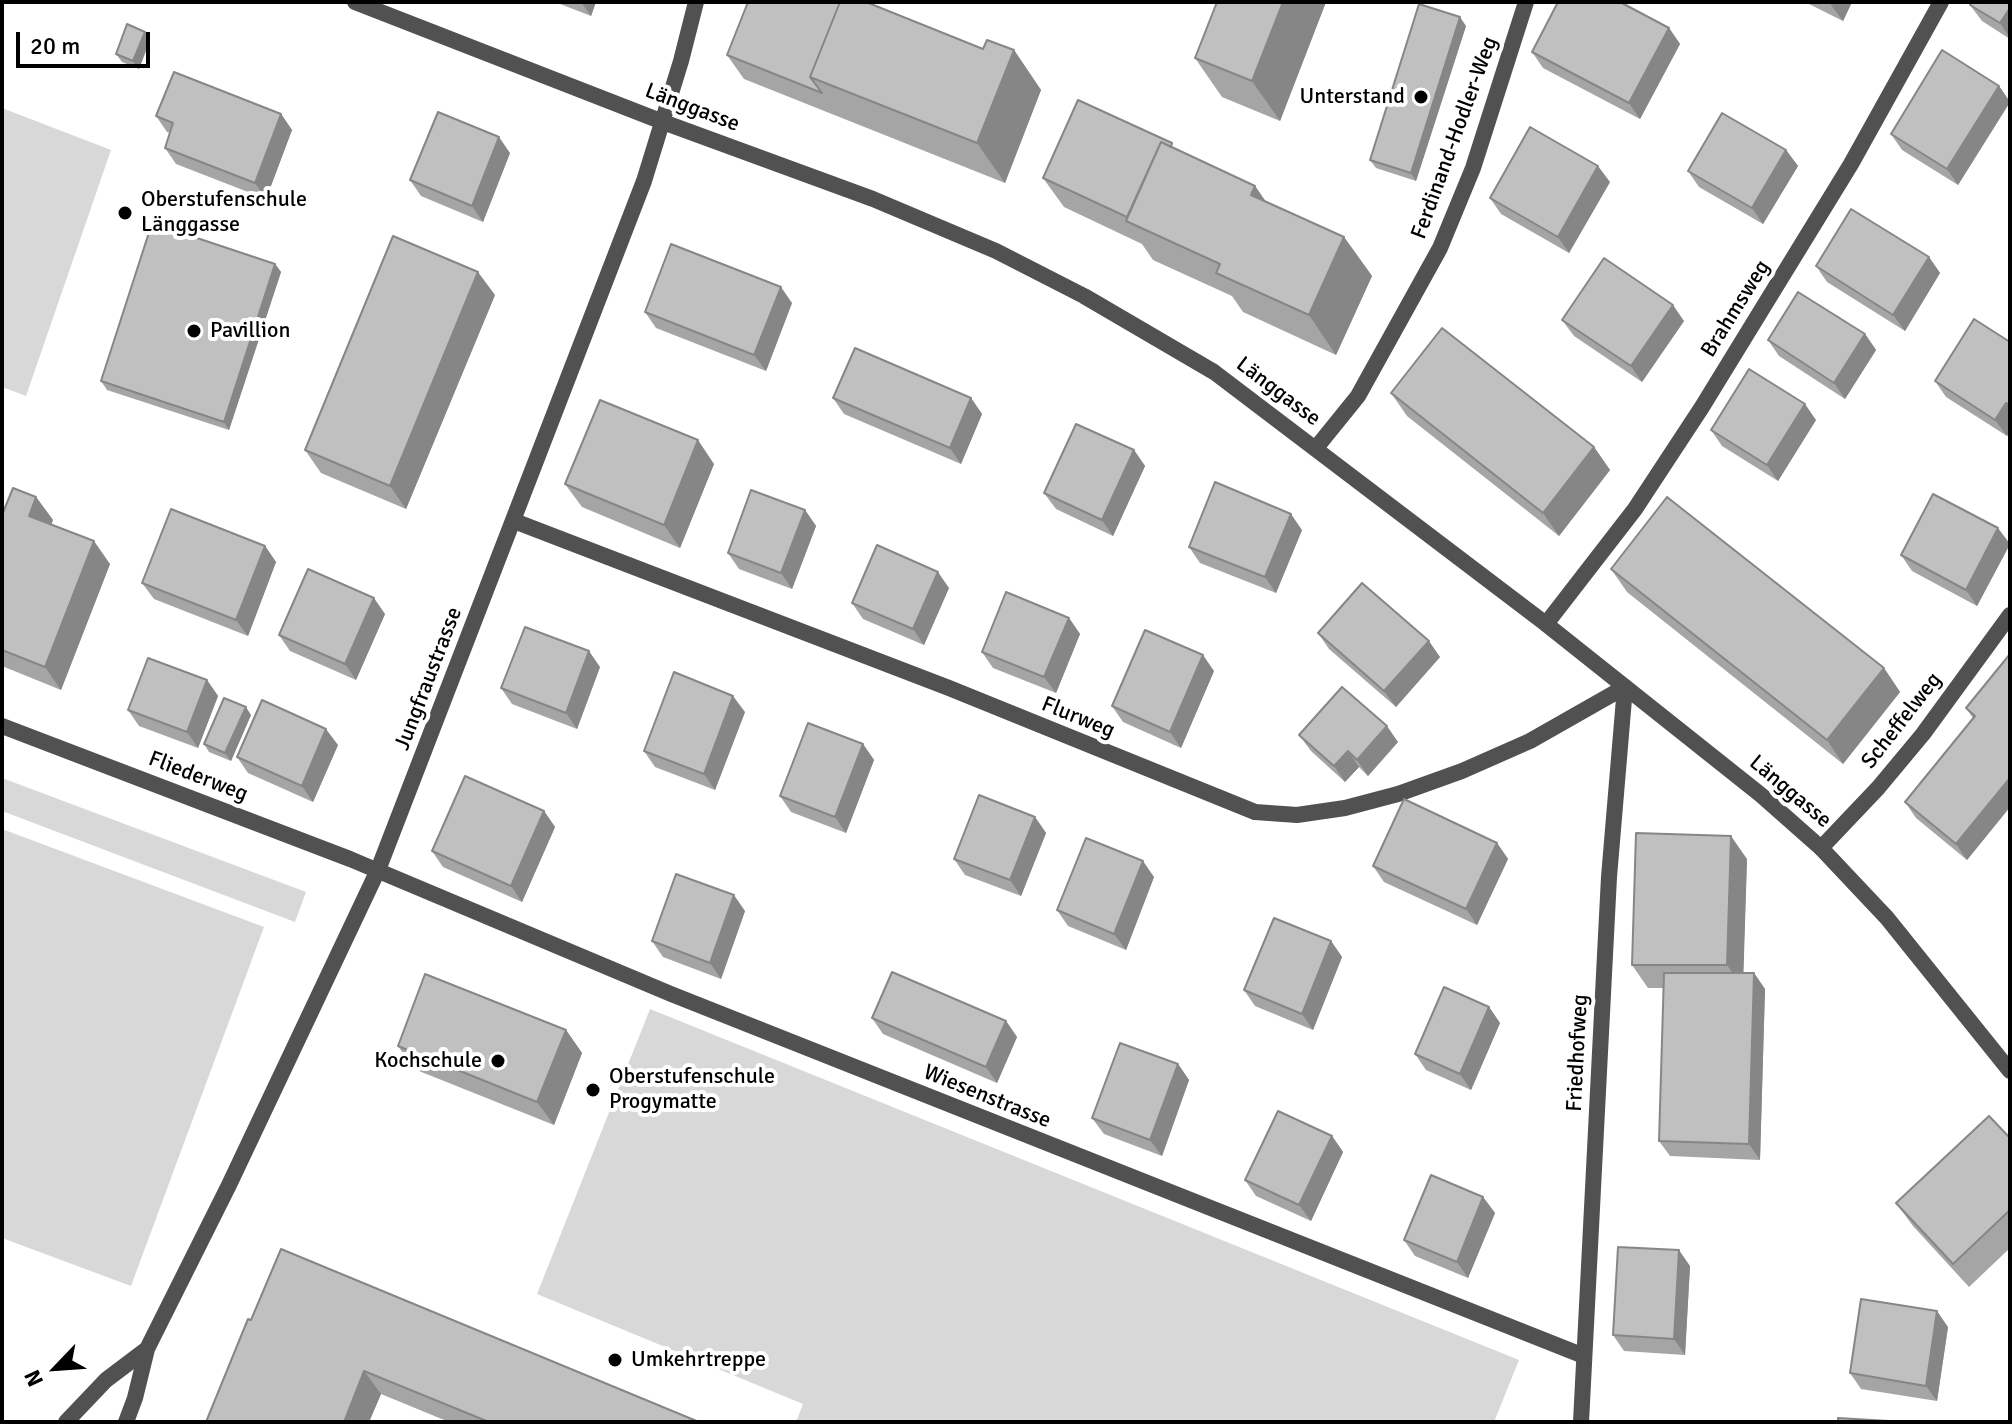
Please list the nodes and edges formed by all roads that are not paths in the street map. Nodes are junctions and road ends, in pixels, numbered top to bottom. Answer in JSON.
{"nodes":[{"id":1,"x":355,"y":2,"type":"edge"},
{"id":2,"x":696,"y":2,"type":"edge"},
{"id":3,"x":1526,"y":2,"type":"edge"},
{"id":4,"x":1941,"y":2,"type":"edge"},
{"id":5,"x":663,"y":122,"type":"junction"},
{"id":6,"x":1316,"y":448,"type":"junction"},
{"id":7,"x":514,"y":521,"type":"junction"},
{"id":8,"x":2010,"y":615,"type":"edge"},
{"id":9,"x":1546,"y":624,"type":"junction"},
{"id":10,"x":1625,"y":687,"type":"junction"},
{"id":11,"x":2,"y":726,"type":"edge"},
{"id":12,"x":1821,"y":848,"type":"junction"},
{"id":13,"x":378,"y":870,"type":"junction"},
{"id":14,"x":2010,"y":1071,"type":"edge"},
{"id":15,"x":147,"y":1349,"type":"junction"},
{"id":16,"x":1584,"y":1356,"type":"junction"},
{"id":17,"x":66,"y":1422,"type":"edge"},
{"id":18,"x":126,"y":1422,"type":"edge"},
{"id":19,"x":1581,"y":1422,"type":"edge"}],
"edges":[{"from":1,"to":5,"type":"street","name":"Länggasse"},
{"from":2,"to":5,"type":"street","name":"Jungfraustrasse"},
{"from":3,"to":6,"type":"street","name":"Ferdinand-Hodler-Weg"},
{"from":4,"to":9,"type":"street","name":"Brahmsweg"},
{"from":5,"to":6,"type":"street","name":"Länggasse"},
{"from":5,"to":7,"type":"street","name":"Jungfraustrasse"},
{"from":6,"to":9,"type":"street","name":"Länggasse"},
{"from":7,"to":10,"type":"street","name":"Flurweg"},
{"from":7,"to":13,"type":"street","name":"Jungfraustrasse"},
{"from":8,"to":12,"type":"street","name":"Scheffelweg"},
{"from":9,"to":10,"type":"street","name":"Länggasse"},
{"from":10,"to":12,"type":"street","name":"Länggasse"},
{"from":10,"to":16,"type":"street","name":"Friedhofweg"},
{"from":11,"to":13,"type":"street","name":"Fliederweg"},
{"from":12,"to":14,"type":"street","name":"Länggasse"},
{"from":13,"to":15,"type":"street","name":"Jungfraustrasse"},
{"from":13,"to":16,"type":"street","name":"Wiesenstrasse"},
{"from":15,"to":17,"type":"street","name":"Jungfraustrasse"},
{"from":15,"to":18,"type":"street","name":"Jungfraustrasse"},
{"from":16,"to":19,"type":"street","name":"Friedhofweg"}]}
